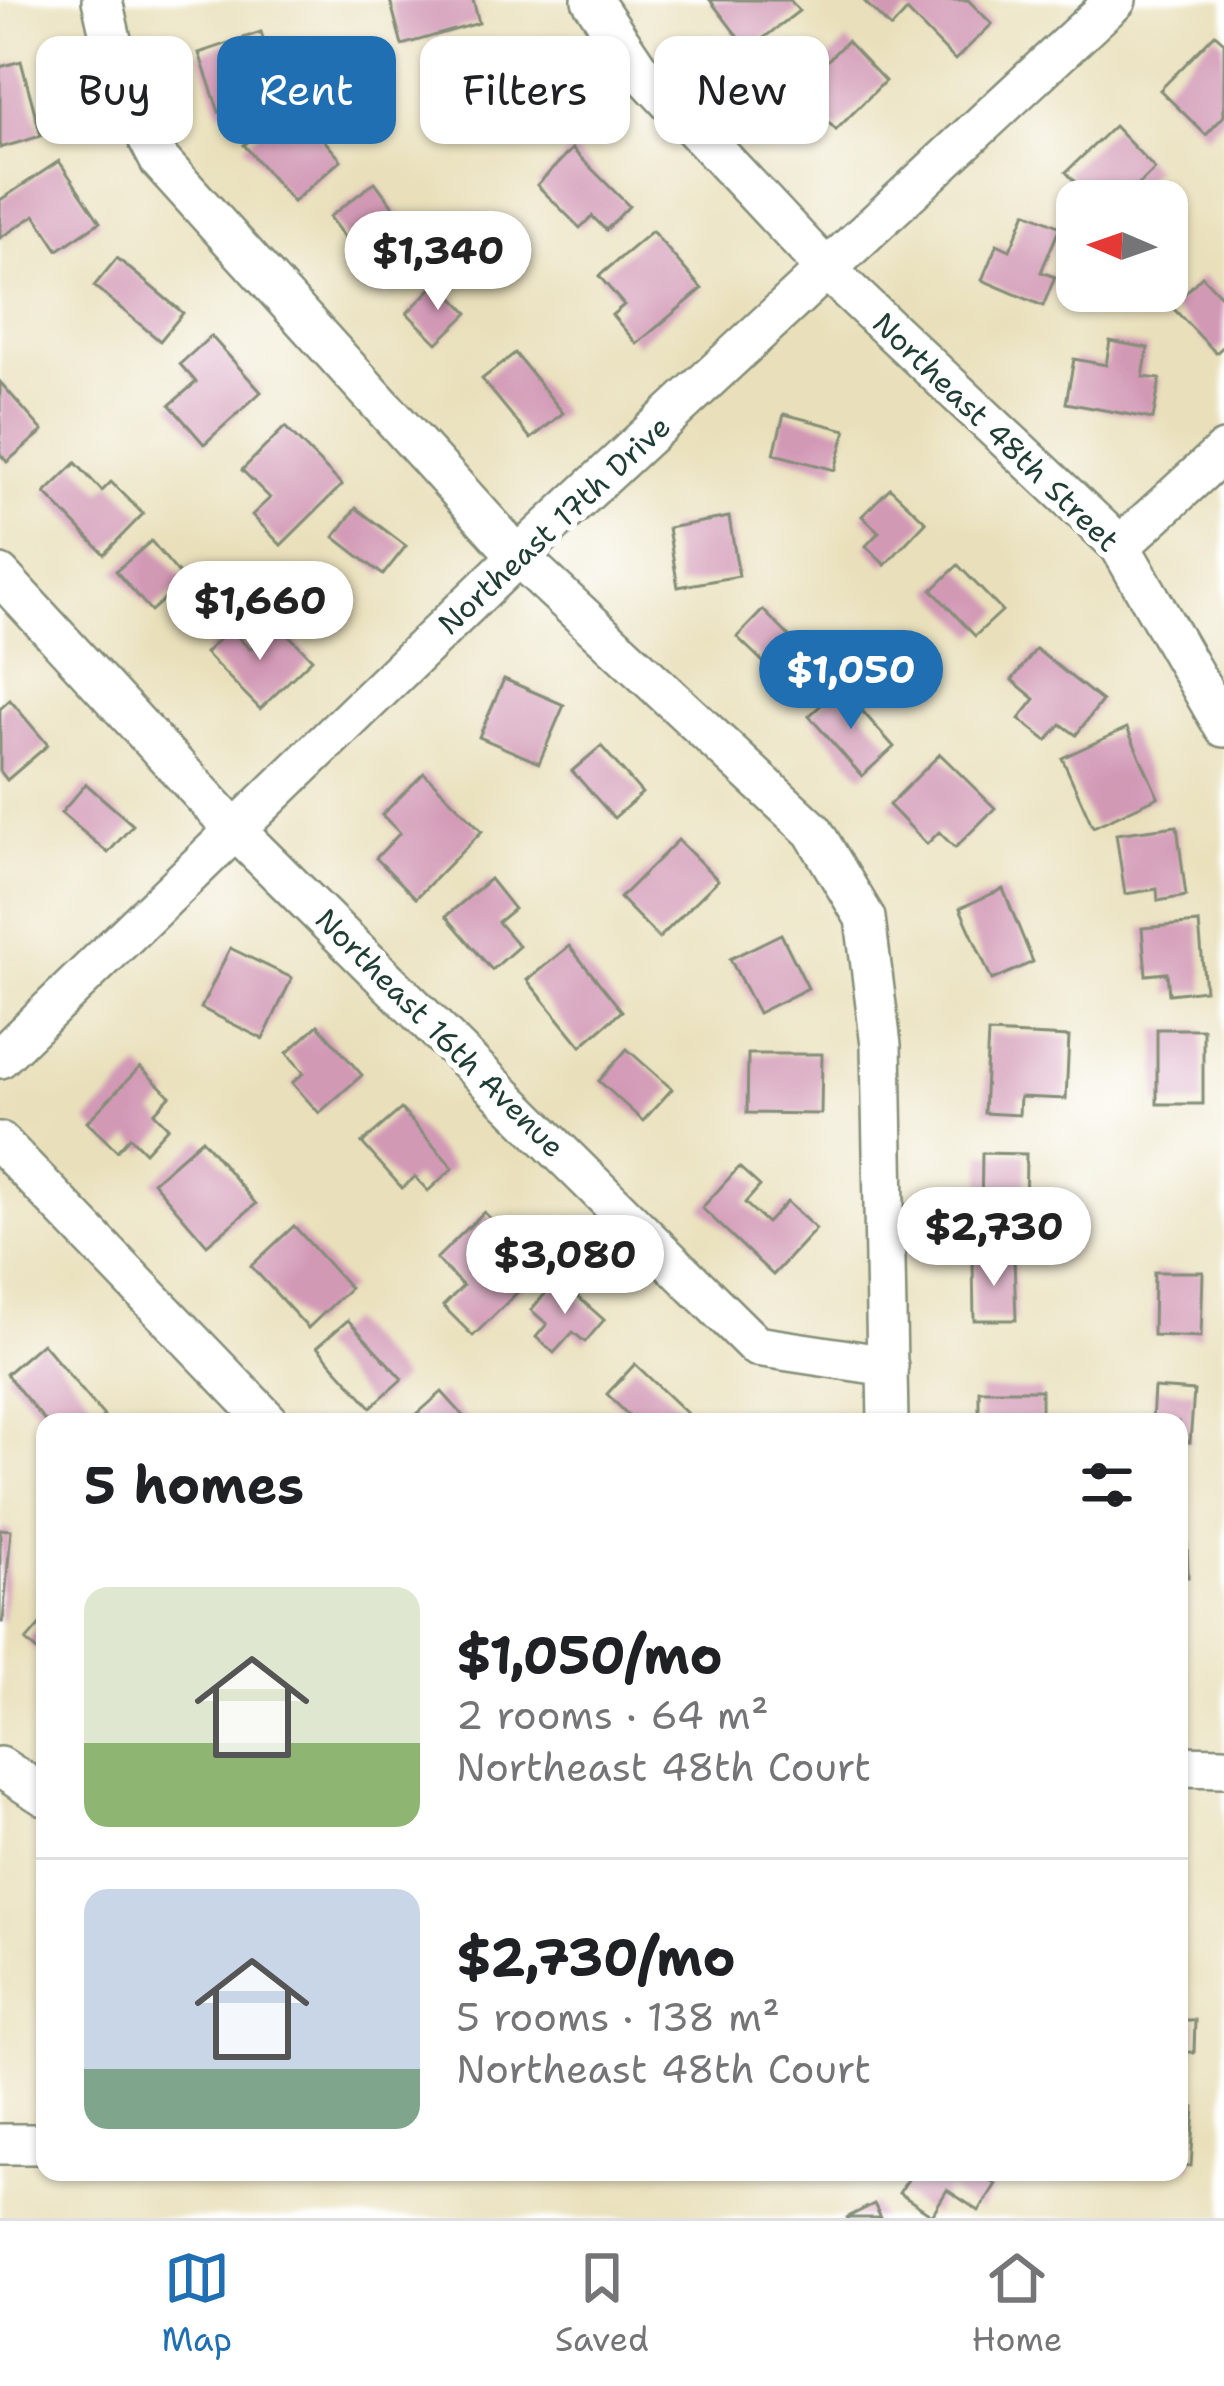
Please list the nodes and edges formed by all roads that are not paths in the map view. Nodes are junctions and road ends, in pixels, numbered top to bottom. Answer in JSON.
{"nodes":[{"id":1,"x":102,"y":0,"type":"edge"},
{"id":2,"x":592,"y":0,"type":"edge"},
{"id":3,"x":1116,"y":0,"type":"edge"},
{"id":4,"x":828,"y":271,"type":"junction"},
{"id":5,"x":1224,"y":451,"type":"edge"},
{"id":6,"x":1120,"y":546,"type":"junction"},
{"id":7,"x":518,"y":556,"type":"junction"},
{"id":8,"x":0,"y":574,"type":"edge"},
{"id":9,"x":1224,"y":727,"type":"edge"},
{"id":10,"x":233,"y":828,"type":"junction"},
{"id":11,"x":0,"y":1058,"type":"edge"},
{"id":12,"x":0,"y":1142,"type":"edge"},
{"id":13,"x":888,"y":1366,"type":"junction"},
{"id":14,"x":260,"y":1413,"type":"edge"},
{"id":15,"x":887,"y":1413,"type":"edge"},
{"id":16,"x":0,"y":1766,"type":"edge"},
{"id":17,"x":1188,"y":1766,"type":"edge"},
{"id":18,"x":1224,"y":1768,"type":"edge"},
{"id":19,"x":36,"y":1790,"type":"edge"},
{"id":20,"x":0,"y":2144,"type":"edge"},
{"id":21,"x":36,"y":2144,"type":"edge"}],
"edges":[{"from":1,"to":7,"type":"street"},
{"from":2,"to":4,"type":"street","name":"Northeast 48th Street"},
{"from":3,"to":4,"type":"street","name":"Northeast 17th Drive"},
{"from":4,"to":6,"type":"street","name":"Northeast 48th Street"},
{"from":4,"to":7,"type":"street","name":"Northeast 17th Drive"},
{"from":5,"to":6,"type":"street"},
{"from":6,"to":9,"type":"street","name":"Northeast 48th Street"},
{"from":7,"to":10,"type":"street","name":"Northeast 17th Drive"},
{"from":7,"to":13,"type":"street"},
{"from":8,"to":10,"type":"street","name":"Northeast 16th Avenue"},
{"from":10,"to":11,"type":"street","name":"Northeast 17th Drive"},
{"from":10,"to":13,"type":"street","name":"Northeast 16th Avenue"},
{"from":12,"to":14,"type":"street"},
{"from":13,"to":15,"type":"street"},
{"from":16,"to":19,"type":"street"},
{"from":17,"to":18,"type":"street"},
{"from":20,"to":21,"type":"street"}]}
